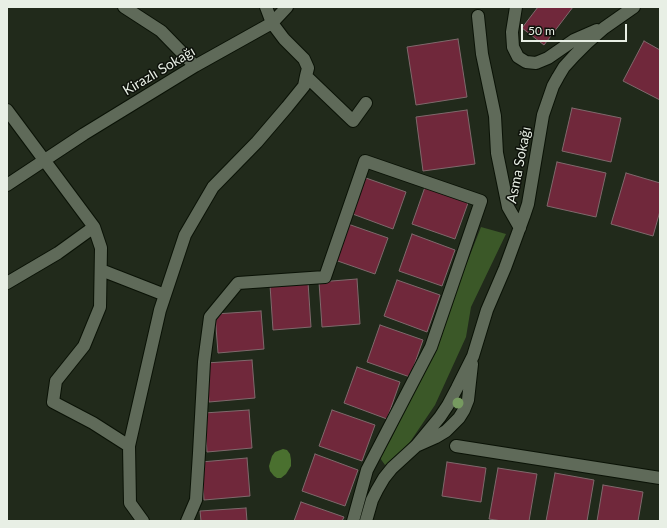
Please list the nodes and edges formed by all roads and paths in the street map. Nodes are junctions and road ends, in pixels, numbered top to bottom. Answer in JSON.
{"nodes":[{"id":1,"x":124,"y":7,"type":"edge"},
{"id":2,"x":266,"y":7,"type":"edge"},
{"id":3,"x":287,"y":7,"type":"edge"},
{"id":4,"x":516,"y":7,"type":"edge"},
{"id":5,"x":634,"y":7,"type":"edge"},
{"id":6,"x":478,"y":16,"type":"dead end"},
{"id":7,"x":612,"y":22,"type":"junction"},
{"id":8,"x":272,"y":23,"type":"junction"},
{"id":9,"x":195,"y":66,"type":"junction"},
{"id":10,"x":306,"y":76,"type":"junction"},
{"id":11,"x":366,"y":103,"type":"dead end"},
{"id":12,"x":7,"y":110,"type":"edge"},
{"id":13,"x":46,"y":161,"type":"junction"},
{"id":14,"x":7,"y":185,"type":"edge"},
{"id":15,"x":94,"y":227,"type":"junction"},
{"id":16,"x":520,"y":228,"type":"junction"},
{"id":17,"x":101,"y":270,"type":"junction"},
{"id":18,"x":7,"y":283,"type":"edge"},
{"id":19,"x":165,"y":295,"type":"junction"},
{"id":20,"x":129,"y":446,"type":"junction"},
{"id":21,"x":456,"y":446,"type":"dead end"},
{"id":22,"x":660,"y":478,"type":"edge"},
{"id":23,"x":141,"y":520,"type":"edge"},
{"id":24,"x":187,"y":521,"type":"edge"},
{"id":25,"x":353,"y":521,"type":"edge"},
{"id":26,"x":366,"y":521,"type":"edge"}],
"edges":[{"from":1,"to":9,"type":"street"},
{"from":2,"to":8,"type":"street"},
{"from":3,"to":8,"type":"street","name":"Kirazlı Sokağı"},
{"from":4,"to":7,"type":"street"},
{"from":5,"to":7,"type":"street","name":"Asma Sokağı"},
{"from":6,"to":16,"type":"street"},
{"from":7,"to":16,"type":"street","name":"Asma Sokağı"},
{"from":8,"to":9,"type":"street","name":"Kirazlı Sokağı"},
{"from":8,"to":10,"type":"street"},
{"from":9,"to":13,"type":"street","name":"Kirazlı Sokağı"},
{"from":10,"to":11,"type":"street"},
{"from":10,"to":19,"type":"street"},
{"from":12,"to":13,"type":"street"},
{"from":13,"to":14,"type":"street","name":"Kirazlı Sokağı"},
{"from":13,"to":15,"type":"street"},
{"from":15,"to":17,"type":"street"},
{"from":15,"to":18,"type":"street"},
{"from":16,"to":26,"type":"street","name":"Asma Sokağı"},
{"from":17,"to":19,"type":"street"},
{"from":17,"to":20,"type":"street"},
{"from":19,"to":20,"type":"street"},
{"from":20,"to":23,"type":"street"},
{"from":21,"to":22,"type":"street"},
{"from":24,"to":25,"type":"street"}]}
